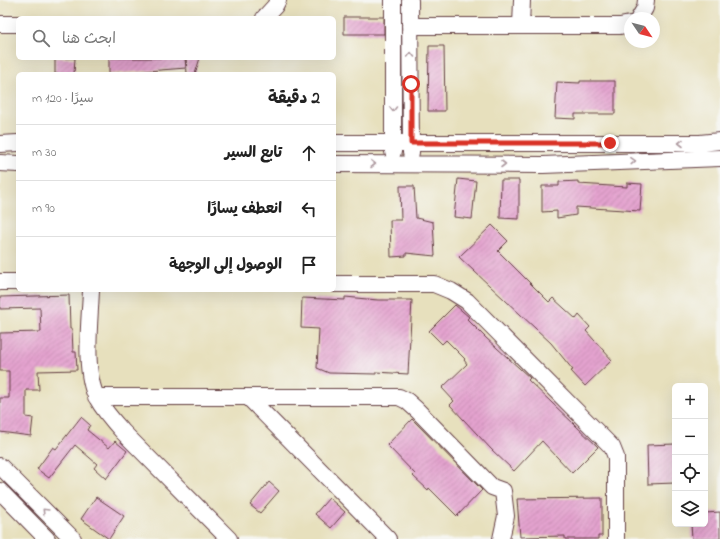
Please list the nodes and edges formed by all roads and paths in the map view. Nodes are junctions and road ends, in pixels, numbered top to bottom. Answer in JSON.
{"nodes":[{"id":1,"x":278,"y":0,"type":"edge"},
{"id":2,"x":393,"y":0,"type":"edge"},
{"id":3,"x":410,"y":0,"type":"edge"},
{"id":4,"x":522,"y":0,"type":"edge"},
{"id":5,"x":646,"y":0,"type":"edge"},
{"id":6,"x":643,"y":12,"type":"edge"},
{"id":7,"x":266,"y":16,"type":"edge"},
{"id":8,"x":0,"y":24,"type":"edge"},
{"id":9,"x":16,"y":24,"type":"edge"},
{"id":10,"x":624,"y":25,"type":"edge"},
{"id":11,"x":410,"y":26,"type":"junction"},
{"id":12,"x":521,"y":26,"type":"junction"},
{"id":13,"x":720,"y":141,"type":"edge"},
{"id":14,"x":16,"y":143,"type":"edge"},
{"id":15,"x":336,"y":143,"type":"edge"},
{"id":16,"x":393,"y":143,"type":"junction"},
{"id":17,"x":411,"y":143,"type":"junction"},
{"id":18,"x":0,"y":144,"type":"edge"},
{"id":19,"x":720,"y":158,"type":"edge"},
{"id":20,"x":0,"y":164,"type":"edge"},
{"id":21,"x":16,"y":164,"type":"edge"},
{"id":22,"x":336,"y":164,"type":"edge"},
{"id":23,"x":393,"y":164,"type":"junction"},
{"id":24,"x":411,"y":164,"type":"junction"},
{"id":25,"x":0,"y":282,"type":"edge"},
{"id":26,"x":16,"y":282,"type":"edge"},
{"id":27,"x":336,"y":284,"type":"edge"},
{"id":28,"x":91,"y":292,"type":"edge"},
{"id":29,"x":96,"y":397,"type":"junction"},
{"id":30,"x":249,"y":398,"type":"junction"},
{"id":31,"x":0,"y":466,"type":"edge"},
{"id":32,"x":0,"y":491,"type":"edge"},
{"id":33,"x":47,"y":539,"type":"edge"},
{"id":34,"x":73,"y":539,"type":"edge"},
{"id":35,"x":229,"y":539,"type":"edge"},
{"id":36,"x":388,"y":539,"type":"edge"},
{"id":37,"x":501,"y":539,"type":"edge"},
{"id":38,"x":616,"y":539,"type":"edge"}],
"edges":[{"from":1,"to":7,"type":"street"},
{"from":2,"to":16,"type":"street","one_way":true},
{"from":3,"to":11,"type":"street"},
{"from":4,"to":12,"type":"street"},
{"from":5,"to":6,"type":"street"},
{"from":8,"to":9,"type":"street"},
{"from":10,"to":12,"type":"street"},
{"from":11,"to":12,"type":"street"},
{"from":17,"to":11,"type":"street","one_way":true},
{"from":13,"to":17,"type":"street","one_way":true},
{"from":14,"to":18,"type":"street"},
{"from":15,"to":16,"type":"street"},
{"from":16,"to":17,"type":"street"},
{"from":16,"to":23,"type":"street"},
{"from":17,"to":24,"type":"street"},
{"from":24,"to":19,"type":"street","one_way":true},
{"from":20,"to":21,"type":"street"},
{"from":22,"to":23,"type":"street","one_way":true},
{"from":23,"to":24,"type":"street"},
{"from":25,"to":26,"type":"street"},
{"from":27,"to":38,"type":"street"},
{"from":28,"to":29,"type":"street"},
{"from":29,"to":30,"type":"street"},
{"from":29,"to":35,"type":"street"},
{"from":30,"to":36,"type":"street"},
{"from":30,"to":37,"type":"street"},
{"from":34,"to":31,"type":"street","one_way":true},
{"from":32,"to":33,"type":"street"}]}
